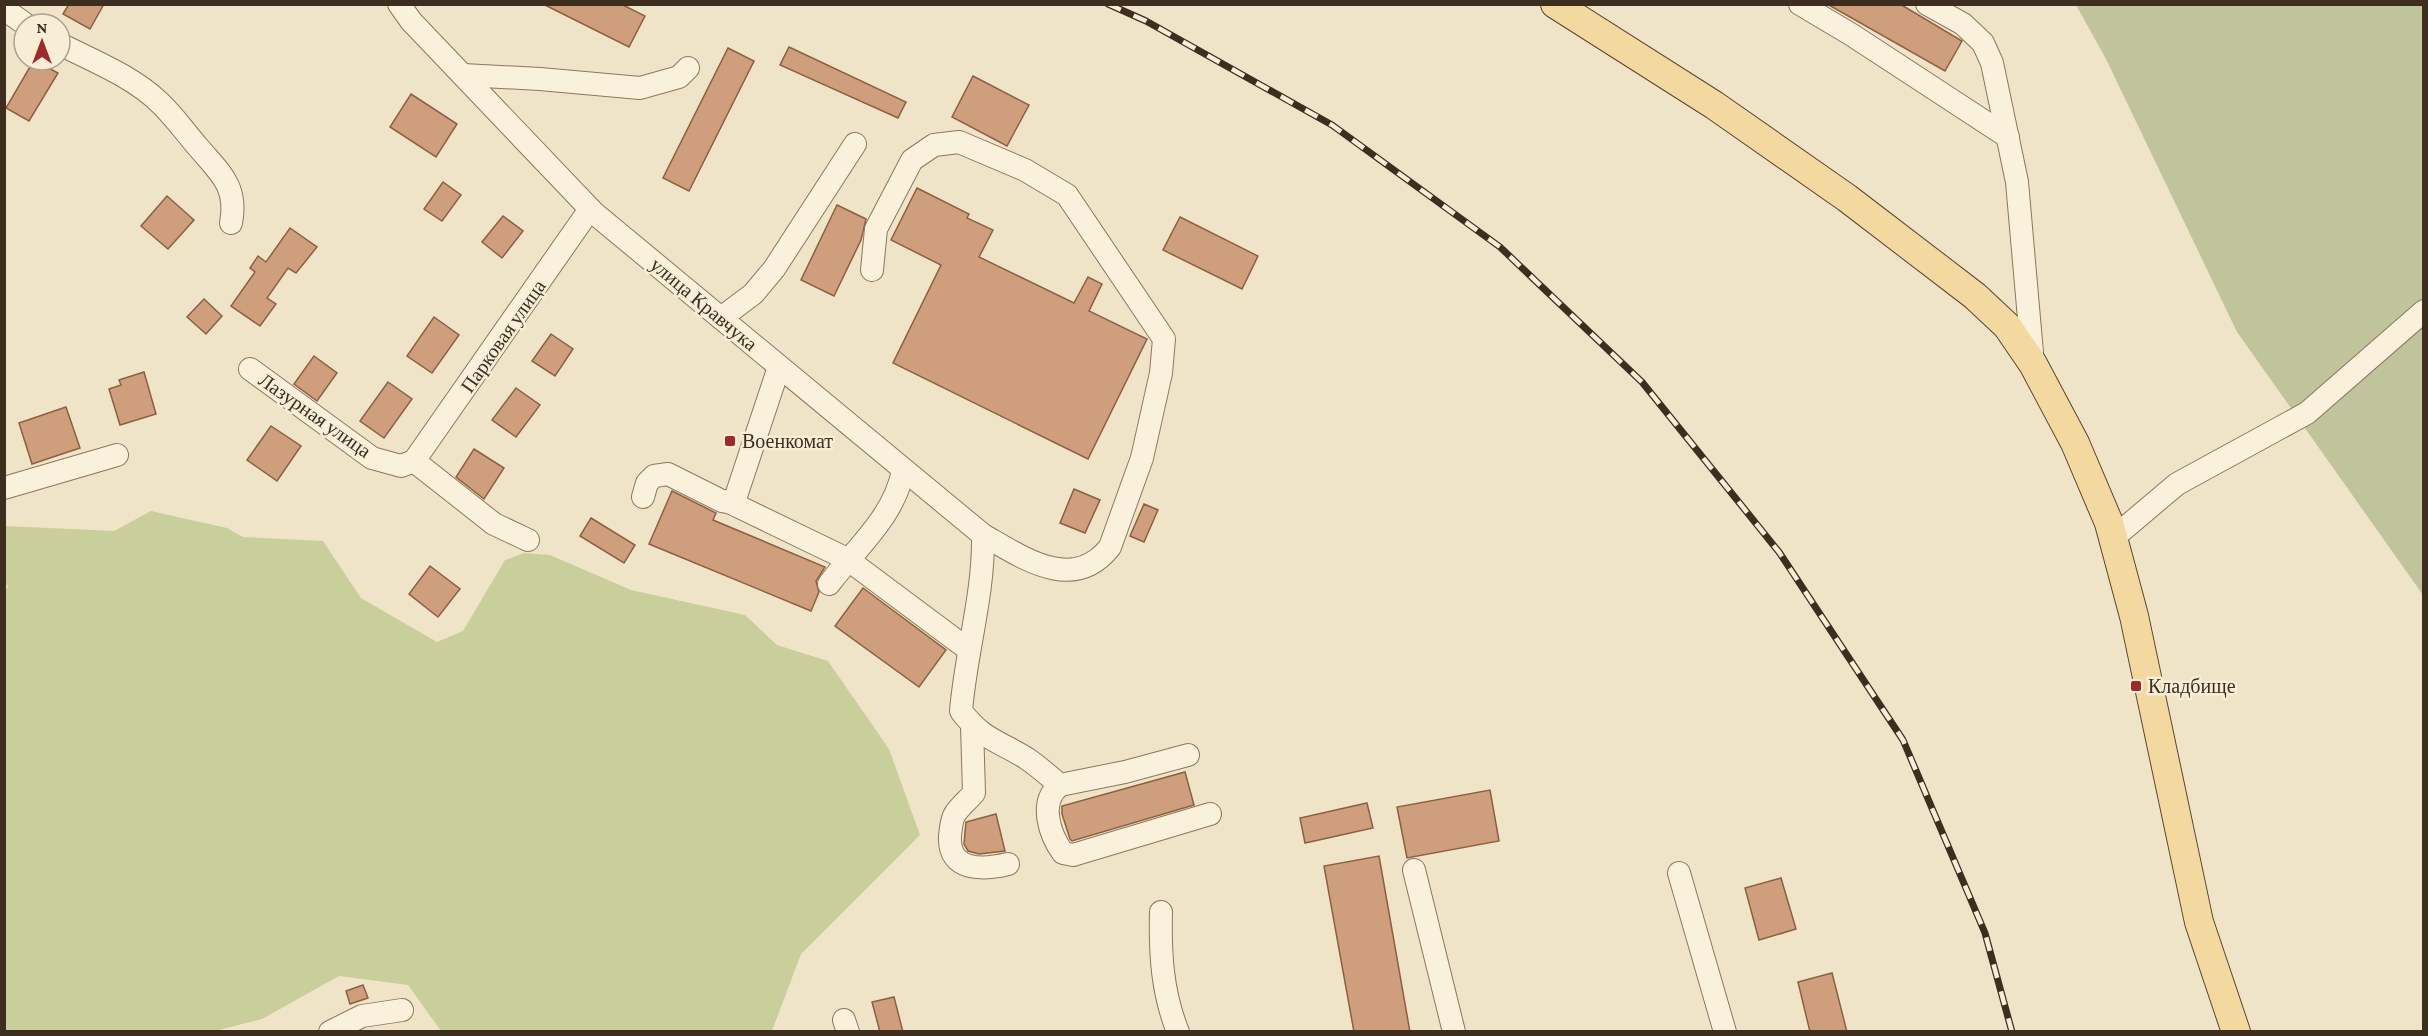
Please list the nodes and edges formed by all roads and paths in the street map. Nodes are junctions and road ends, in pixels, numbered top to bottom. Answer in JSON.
{"nodes":[{"id":1,"x":399,"y":4,"type":"edge"},
{"id":2,"x":1555,"y":4,"type":"edge"},
{"id":3,"x":1800,"y":4,"type":"edge"},
{"id":4,"x":1927,"y":4,"type":"edge"},
{"id":5,"x":72,"y":50,"type":"edge"},
{"id":6,"x":688,"y":68,"type":"dead end"},
{"id":7,"x":463,"y":75,"type":"junction"},
{"id":8,"x":2008,"y":137,"type":"junction"},
{"id":9,"x":855,"y":144,"type":"dead end"},
{"id":10,"x":590,"y":209,"type":"junction"},
{"id":11,"x":231,"y":223,"type":"dead end"},
{"id":12,"x":872,"y":270,"type":"dead end"},
{"id":13,"x":2424,"y":311,"type":"edge"},
{"id":14,"x":721,"y":318,"type":"junction"},
{"id":15,"x":2033,"y":364,"type":"junction"},
{"id":16,"x":779,"y":367,"type":"junction"},
{"id":17,"x":250,"y":369,"type":"dead end"},
{"id":18,"x":117,"y":455,"type":"dead end"},
{"id":19,"x":414,"y":460,"type":"junction"},
{"id":20,"x":903,"y":470,"type":"junction"},
{"id":21,"x":4,"y":488,"type":"edge"},
{"id":22,"x":644,"y":497,"type":"dead end"},
{"id":23,"x":729,"y":502,"type":"junction"},
{"id":24,"x":983,"y":535,"type":"junction"},
{"id":25,"x":2113,"y":538,"type":"junction"},
{"id":26,"x":528,"y":540,"type":"dead end"},
{"id":27,"x":847,"y":559,"type":"junction"},
{"id":28,"x":829,"y":584,"type":"dead end"},
{"id":29,"x":969,"y":650,"type":"junction"},
{"id":30,"x":972,"y":726,"type":"junction"},
{"id":31,"x":1188,"y":754,"type":"dead end"},
{"id":32,"x":1060,"y":785,"type":"junction"},
{"id":33,"x":1210,"y":814,"type":"dead end"},
{"id":34,"x":1008,"y":864,"type":"dead end"},
{"id":35,"x":1414,"y":870,"type":"dead end"},
{"id":36,"x":1679,"y":873,"type":"dead end"},
{"id":37,"x":1161,"y":912,"type":"dead end"},
{"id":38,"x":402,"y":1010,"type":"dead end"},
{"id":39,"x":330,"y":1032,"type":"edge"},
{"id":40,"x":1178,"y":1032,"type":"edge"},
{"id":41,"x":1454,"y":1032,"type":"edge"},
{"id":42,"x":1725,"y":1032,"type":"edge"},
{"id":43,"x":2236,"y":1032,"type":"edge"}],
"edges":[{"from":1,"to":7,"type":"lane","name":"улица Кравчука"},
{"from":2,"to":15,"type":"main road"},
{"from":3,"to":8,"type":"lane"},
{"from":4,"to":8,"type":"lane"},
{"from":5,"to":11,"type":"lane"},
{"from":6,"to":7,"type":"lane"},
{"from":7,"to":10,"type":"lane","name":"улица Кравчука"},
{"from":8,"to":15,"type":"lane"},
{"from":9,"to":14,"type":"lane"},
{"from":10,"to":14,"type":"lane","name":"улица Кравчука"},
{"from":10,"to":19,"type":"lane","name":"Парковая улица"},
{"from":12,"to":24,"type":"lane","name":"улица Кравчука"},
{"from":13,"to":25,"type":"lane"},
{"from":14,"to":16,"type":"lane","name":"улица Кравчука"},
{"from":15,"to":25,"type":"main road"},
{"from":16,"to":20,"type":"lane","name":"улица Кравчука"},
{"from":16,"to":23,"type":"lane"},
{"from":17,"to":19,"type":"lane","name":"Лазурная улица"},
{"from":18,"to":21,"type":"lane"},
{"from":19,"to":26,"type":"lane"},
{"from":20,"to":24,"type":"lane","name":"улица Кравчука"},
{"from":20,"to":27,"type":"lane"},
{"from":22,"to":23,"type":"lane"},
{"from":23,"to":27,"type":"lane"},
{"from":24,"to":29,"type":"lane"},
{"from":25,"to":43,"type":"main road"},
{"from":27,"to":28,"type":"lane"},
{"from":27,"to":29,"type":"lane"},
{"from":29,"to":30,"type":"lane"},
{"from":30,"to":32,"type":"lane"},
{"from":30,"to":34,"type":"lane"},
{"from":31,"to":32,"type":"lane"},
{"from":32,"to":33,"type":"lane"},
{"from":35,"to":41,"type":"lane"},
{"from":36,"to":42,"type":"lane"},
{"from":37,"to":40,"type":"lane"},
{"from":38,"to":39,"type":"lane"}]}
